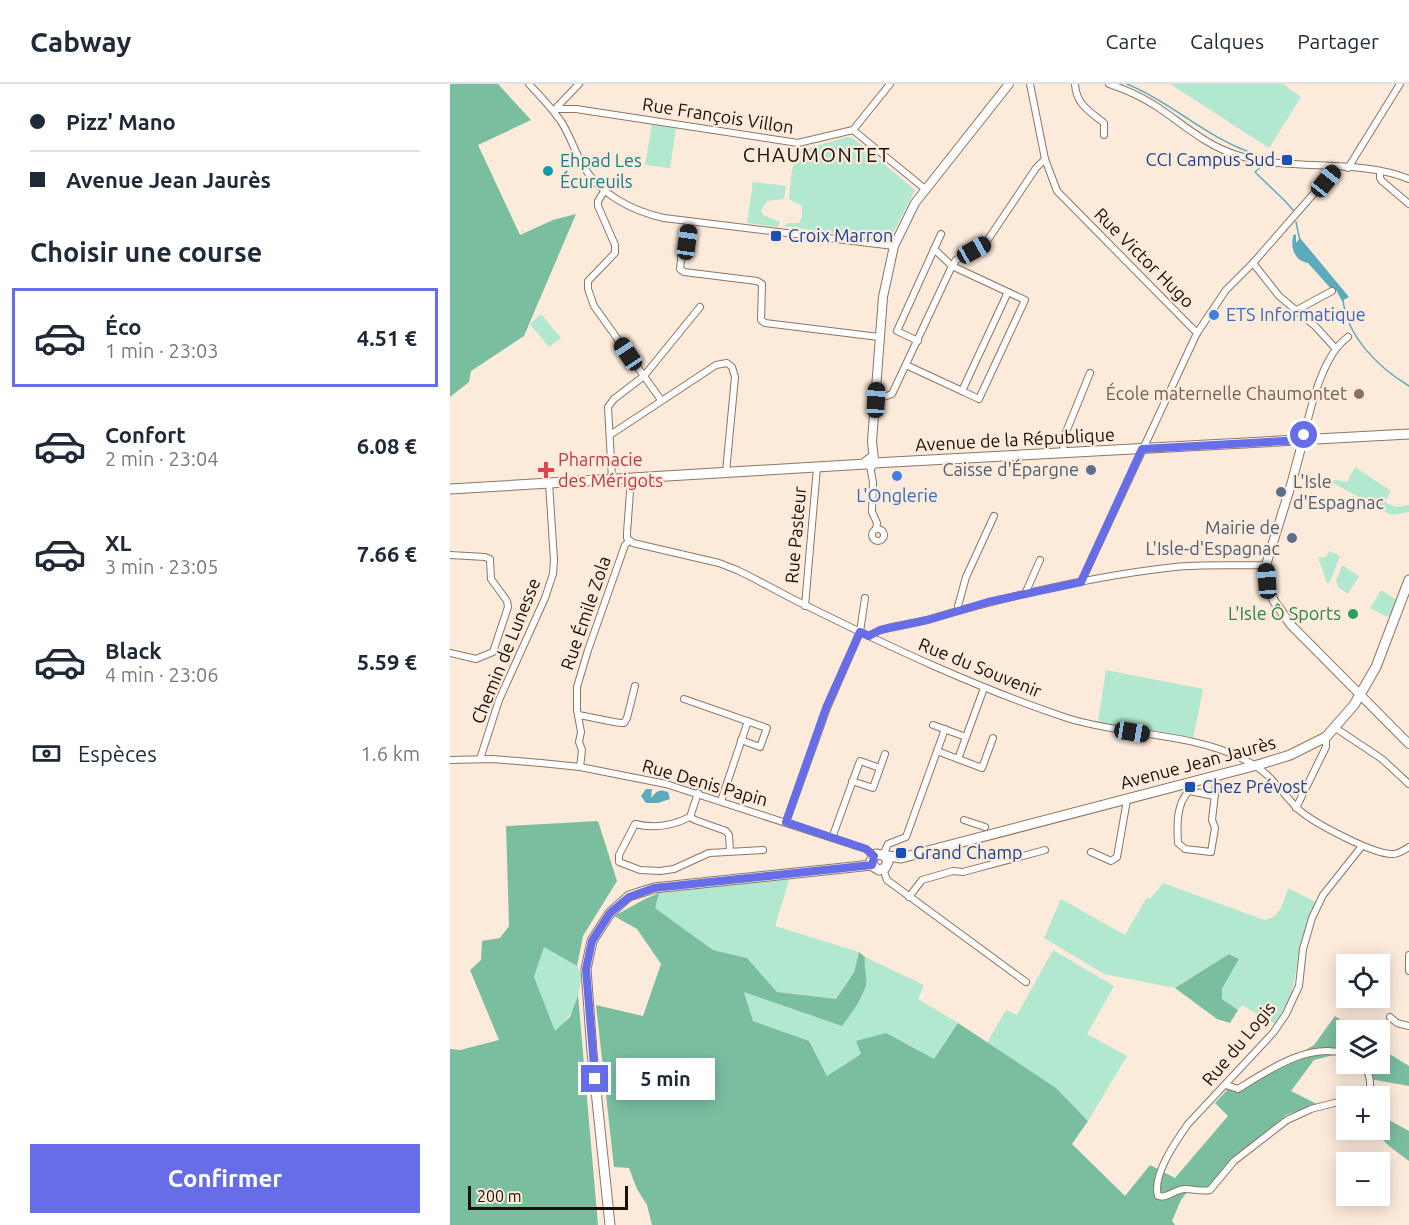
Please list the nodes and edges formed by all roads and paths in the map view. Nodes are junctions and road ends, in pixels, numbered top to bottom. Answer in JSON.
{"nodes":[{"id":1,"x":529,"y":84,"type":"edge"},
{"id":2,"x":579,"y":84,"type":"edge"},
{"id":3,"x":890,"y":84,"type":"edge"},
{"id":4,"x":1009,"y":84,"type":"edge"},
{"id":5,"x":1030,"y":84,"type":"edge"},
{"id":6,"x":1075,"y":84,"type":"edge"},
{"id":7,"x":1109,"y":84,"type":"edge"},
{"id":8,"x":1400,"y":84,"type":"edge"},
{"id":9,"x":554,"y":110,"type":"junction"},
{"id":10,"x":853,"y":130,"type":"junction"},
{"id":11,"x":1104,"y":135,"type":"dead end"},
{"id":12,"x":1045,"y":159,"type":"junction"},
{"id":13,"x":1337,"y":167,"type":"junction"},
{"id":14,"x":1348,"y":168,"type":"junction"},
{"id":15,"x":1380,"y":171,"type":"junction"},
{"id":16,"x":1409,"y":178,"type":"edge"},
{"id":17,"x":925,"y":189,"type":"junction"},
{"id":18,"x":605,"y":190,"type":"junction"},
{"id":19,"x":1409,"y":204,"type":"edge"},
{"id":20,"x":689,"y":221,"type":"junction"},
{"id":21,"x":941,"y":234,"type":"dead end"},
{"id":22,"x":894,"y":246,"type":"junction"},
{"id":23,"x":934,"y":249,"type":"junction"},
{"id":24,"x":1253,"y":263,"type":"junction"},
{"id":25,"x":952,"y":266,"type":"junction"},
{"id":26,"x":1332,"y":291,"type":"dead end"},
{"id":27,"x":1008,"y":292,"type":"junction"},
{"id":28,"x":700,"y":307,"type":"dead end"},
{"id":29,"x":1295,"y":310,"type":"junction"},
{"id":30,"x":1197,"y":333,"type":"junction"},
{"id":31,"x":879,"y":337,"type":"junction"},
{"id":32,"x":1348,"y":337,"type":"dead end"},
{"id":33,"x":918,"y":340,"type":"junction"},
{"id":34,"x":1335,"y":348,"type":"junction"},
{"id":35,"x":906,"y":365,"type":"junction"},
{"id":36,"x":1090,"y":373,"type":"dead end"},
{"id":37,"x":644,"y":376,"type":"junction"},
{"id":38,"x":962,"y":391,"type":"junction"},
{"id":39,"x":661,"y":400,"type":"junction"},
{"id":40,"x":876,"y":400,"type":"junction"},
{"id":41,"x":1409,"y":434,"type":"edge"},
{"id":42,"x":610,"y":435,"type":"junction"},
{"id":43,"x":1303,"y":440,"type":"junction"},
{"id":44,"x":1142,"y":449,"type":"junction"},
{"id":45,"x":1063,"y":454,"type":"junction"},
{"id":46,"x":870,"y":463,"type":"junction"},
{"id":47,"x":817,"y":467,"type":"junction"},
{"id":48,"x":726,"y":472,"type":"junction"},
{"id":49,"x":631,"y":478,"type":"junction"},
{"id":50,"x":612,"y":479,"type":"junction"},
{"id":51,"x":549,"y":483,"type":"junction"},
{"id":52,"x":450,"y":489,"type":"edge"},
{"id":53,"x":994,"y":516,"type":"dead end"},
{"id":54,"x":876,"y":529,"type":"dead end"},
{"id":55,"x":629,"y":541,"type":"junction"},
{"id":56,"x":450,"y":555,"type":"edge"},
{"id":57,"x":1040,"y":560,"type":"dead end"},
{"id":58,"x":1266,"y":565,"type":"junction"},
{"id":59,"x":1409,"y":580,"type":"edge"},
{"id":60,"x":1081,"y":582,"type":"junction"},
{"id":61,"x":1025,"y":594,"type":"junction"},
{"id":62,"x":865,"y":598,"type":"dead end"},
{"id":63,"x":805,"y":606,"type":"junction"},
{"id":64,"x":958,"y":610,"type":"junction"},
{"id":65,"x":860,"y":632,"type":"junction"},
{"id":66,"x":869,"y":636,"type":"junction"},
{"id":67,"x":493,"y":652,"type":"junction"},
{"id":68,"x":450,"y":653,"type":"edge"},
{"id":69,"x":501,"y":654,"type":"dead end"},
{"id":70,"x":635,"y":686,"type":"dead end"},
{"id":71,"x":984,"y":688,"type":"junction"},
{"id":72,"x":1361,"y":695,"type":"junction"},
{"id":73,"x":684,"y":699,"type":"dead end"},
{"id":74,"x":578,"y":715,"type":"junction"},
{"id":75,"x":748,"y":721,"type":"junction"},
{"id":76,"x":933,"y":725,"type":"dead end"},
{"id":77,"x":1334,"y":727,"type":"junction"},
{"id":78,"x":945,"y":729,"type":"junction"},
{"id":79,"x":966,"y":737,"type":"junction"},
{"id":80,"x":1326,"y":737,"type":"junction"},
{"id":81,"x":993,"y":738,"type":"dead end"},
{"id":82,"x":741,"y":741,"type":"junction"},
{"id":83,"x":1409,"y":744,"type":"edge"},
{"id":84,"x":937,"y":751,"type":"junction"},
{"id":85,"x":885,"y":754,"type":"dead end"},
{"id":86,"x":480,"y":759,"type":"junction"},
{"id":87,"x":958,"y":759,"type":"junction"},
{"id":88,"x":450,"y":760,"type":"edge"},
{"id":89,"x":1255,"y":766,"type":"junction"},
{"id":90,"x":580,"y":767,"type":"junction"},
{"id":91,"x":880,"y":768,"type":"junction"},
{"id":92,"x":1218,"y":776,"type":"junction"},
{"id":93,"x":852,"y":781,"type":"junction"},
{"id":94,"x":1409,"y":784,"type":"edge"},
{"id":95,"x":698,"y":794,"type":"junction"},
{"id":96,"x":1215,"y":796,"type":"junction"},
{"id":97,"x":1127,"y":800,"type":"junction"},
{"id":98,"x":721,"y":801,"type":"junction"},
{"id":99,"x":1296,"y":808,"type":"junction"},
{"id":100,"x":690,"y":817,"type":"junction"},
{"id":101,"x":964,"y":820,"type":"dead end"},
{"id":102,"x":786,"y":822,"type":"junction"},
{"id":103,"x":985,"y":827,"type":"dead end"},
{"id":104,"x":832,"y":838,"type":"junction"},
{"id":105,"x":1362,"y":846,"type":"junction"},
{"id":106,"x":1409,"y":847,"type":"edge"},
{"id":107,"x":763,"y":850,"type":"dead end"},
{"id":108,"x":1045,"y":850,"type":"dead end"},
{"id":109,"x":730,"y":852,"type":"junction"},
{"id":110,"x":1091,"y":852,"type":"dead end"},
{"id":111,"x":881,"y":861,"type":"junction"},
{"id":112,"x":909,"y":897,"type":"junction"},
{"id":113,"x":1409,"y":955,"type":"edge"},
{"id":114,"x":1409,"y":971,"type":"edge"},
{"id":115,"x":1026,"y":982,"type":"dead end"},
{"id":116,"x":1390,"y":1017,"type":"dead end"},
{"id":117,"x":1409,"y":1026,"type":"edge"},
{"id":118,"x":1336,"y":1052,"type":"edge"},
{"id":119,"x":1226,"y":1085,"type":"junction"},
{"id":120,"x":1336,"y":1103,"type":"edge"},
{"id":121,"x":610,"y":1225,"type":"edge"}],
"edges":[{"from":1,"to":9,"type":"street"},
{"from":2,"to":9,"type":"street"},
{"from":3,"to":10,"type":"street"},
{"from":4,"to":17,"type":"street"},
{"from":5,"to":12,"type":"street","name":"Rue Victor Hugo"},
{"from":6,"to":11,"type":"street"},
{"from":7,"to":13,"type":"street"},
{"from":8,"to":14,"type":"street"},
{"from":9,"to":10,"type":"street","name":"Rue François Villon"},
{"from":9,"to":18,"type":"street"},
{"from":10,"to":17,"type":"street"},
{"from":12,"to":25,"type":"street"},
{"from":12,"to":30,"type":"street","name":"Rue Victor Hugo"},
{"from":13,"to":14,"type":"street"},
{"from":13,"to":24,"type":"street"},
{"from":14,"to":15,"type":"street"},
{"from":15,"to":16,"type":"street"},
{"from":15,"to":19,"type":"street"},
{"from":17,"to":22,"type":"street"},
{"from":18,"to":20,"type":"street"},
{"from":18,"to":37,"type":"street"},
{"from":20,"to":22,"type":"street"},
{"from":20,"to":31,"type":"street"},
{"from":21,"to":23,"type":"street"},
{"from":22,"to":31,"type":"street"},
{"from":23,"to":25,"type":"street"},
{"from":23,"to":33,"type":"street"},
{"from":24,"to":29,"type":"street"},
{"from":24,"to":30,"type":"street"},
{"from":25,"to":27,"type":"street"},
{"from":25,"to":33,"type":"street"},
{"from":26,"to":29,"type":"street"},
{"from":27,"to":38,"type":"street"},
{"from":27,"to":38,"type":"street"},
{"from":28,"to":37,"type":"street"},
{"from":29,"to":34,"type":"street"},
{"from":30,"to":44,"type":"street","name":"Rue Victor Hugo"},
{"from":31,"to":40,"type":"street"},
{"from":32,"to":34,"type":"street"},
{"from":33,"to":35,"type":"street"},
{"from":34,"to":43,"type":"street"},
{"from":35,"to":38,"type":"street"},
{"from":35,"to":40,"type":"street"},
{"from":36,"to":45,"type":"street"},
{"from":37,"to":39,"type":"street"},
{"from":37,"to":42,"type":"street"},
{"from":39,"to":42,"type":"street"},
{"from":39,"to":48,"type":"street"},
{"from":40,"to":46,"type":"street"},
{"from":41,"to":43,"type":"main road","name":"Avenue de la République"},
{"from":42,"to":50,"type":"street"},
{"from":43,"to":44,"type":"main road","name":"Avenue de la République"},
{"from":43,"to":58,"type":"street"},
{"from":44,"to":45,"type":"main road","name":"Avenue de la République"},
{"from":44,"to":60,"type":"street","name":"Rue Victor Hugo"},
{"from":45,"to":46,"type":"main road","name":"Avenue de la République"},
{"from":46,"to":47,"type":"main road","name":"Avenue de la République"},
{"from":46,"to":54,"type":"street"},
{"from":47,"to":48,"type":"main road","name":"Avenue de la République"},
{"from":47,"to":63,"type":"street","name":"Rue Pasteur"},
{"from":48,"to":49,"type":"main road","name":"Avenue de la République"},
{"from":49,"to":50,"type":"main road","name":"Avenue de la République"},
{"from":49,"to":55,"type":"street"},
{"from":50,"to":51,"type":"main road","name":"Avenue de la République"},
{"from":51,"to":52,"type":"main road","name":"Avenue de la République"},
{"from":51,"to":86,"type":"street","name":"Chemin de Lunesse"},
{"from":53,"to":64,"type":"street"},
{"from":55,"to":63,"type":"street","name":"Rue du Souvenir"},
{"from":55,"to":74,"type":"street","name":"Rue Émile Zola"},
{"from":56,"to":67,"type":"street"},
{"from":57,"to":61,"type":"street"},
{"from":58,"to":60,"type":"street"},
{"from":58,"to":72,"type":"street"},
{"from":59,"to":72,"type":"main road","name":"Avenue Jean Jaurès"},
{"from":60,"to":61,"type":"street"},
{"from":61,"to":64,"type":"street"},
{"from":62,"to":65,"type":"street"},
{"from":63,"to":65,"type":"street","name":"Rue du Souvenir"},
{"from":64,"to":66,"type":"street"},
{"from":65,"to":66,"type":"street","name":"Rue du Souvenir"},
{"from":65,"to":102,"type":"street"},
{"from":66,"to":71,"type":"street","name":"Rue du Souvenir"},
{"from":67,"to":68,"type":"street"},
{"from":67,"to":69,"type":"street"},
{"from":70,"to":74,"type":"street"},
{"from":71,"to":79,"type":"street"},
{"from":71,"to":89,"type":"street","name":"Rue du Souvenir"},
{"from":72,"to":77,"type":"main road","name":"Avenue Jean Jaurès"},
{"from":72,"to":83,"type":"street"},
{"from":73,"to":75,"type":"street"},
{"from":74,"to":90,"type":"street","name":"Rue Émile Zola"},
{"from":75,"to":82,"type":"street"},
{"from":75,"to":82,"type":"street"},
{"from":76,"to":78,"type":"street"},
{"from":77,"to":80,"type":"main road","name":"Avenue Jean Jaurès"},
{"from":77,"to":94,"type":"street"},
{"from":78,"to":79,"type":"street"},
{"from":78,"to":84,"type":"street"},
{"from":79,"to":87,"type":"street"},
{"from":80,"to":89,"type":"main road","name":"Avenue Jean Jaurès"},
{"from":80,"to":99,"type":"street"},
{"from":81,"to":87,"type":"street"},
{"from":82,"to":98,"type":"street"},
{"from":84,"to":87,"type":"street"},
{"from":84,"to":111,"type":"street"},
{"from":85,"to":91,"type":"street"},
{"from":86,"to":88,"type":"street","name":"Rue Denis Papin"},
{"from":86,"to":90,"type":"street","name":"Rue Denis Papin"},
{"from":89,"to":92,"type":"main road","name":"Avenue Jean Jaurès"},
{"from":89,"to":99,"type":"street","name":"Rue du Souvenir"},
{"from":90,"to":95,"type":"street","name":"Rue Denis Papin"},
{"from":91,"to":93,"type":"street"},
{"from":91,"to":93,"type":"street"},
{"from":92,"to":96,"type":"street"},
{"from":92,"to":97,"type":"main road","name":"Avenue Jean Jaurès"},
{"from":93,"to":104,"type":"street"},
{"from":95,"to":98,"type":"street","name":"Rue Denis Papin"},
{"from":95,"to":100,"type":"street"},
{"from":96,"to":96,"type":"street"},
{"from":97,"to":110,"type":"street"},
{"from":97,"to":111,"type":"main road","name":"Avenue Jean Jaurès"},
{"from":98,"to":102,"type":"street","name":"Rue Denis Papin"},
{"from":99,"to":105,"type":"street","name":"Rue du Souvenir"},
{"from":100,"to":109,"type":"street"},
{"from":100,"to":109,"type":"street"},
{"from":101,"to":103,"type":"street"},
{"from":102,"to":104,"type":"street","name":"Rue Denis Papin"},
{"from":104,"to":111,"type":"street","name":"Rue Denis Papin"},
{"from":105,"to":106,"type":"street","name":"Rue du Souvenir"},
{"from":105,"to":119,"type":"street","name":"Rue du Logis"},
{"from":107,"to":109,"type":"street"},
{"from":108,"to":112,"type":"street"},
{"from":111,"to":112,"type":"street"},
{"from":111,"to":121,"type":"main road","name":"Avenue Jean Jaurès"},
{"from":112,"to":115,"type":"street"},
{"from":113,"to":114,"type":"street"},
{"from":116,"to":117,"type":"street"},
{"from":118,"to":119,"type":"street"},
{"from":119,"to":120,"type":"street","name":"Rue du Logis"}]}
